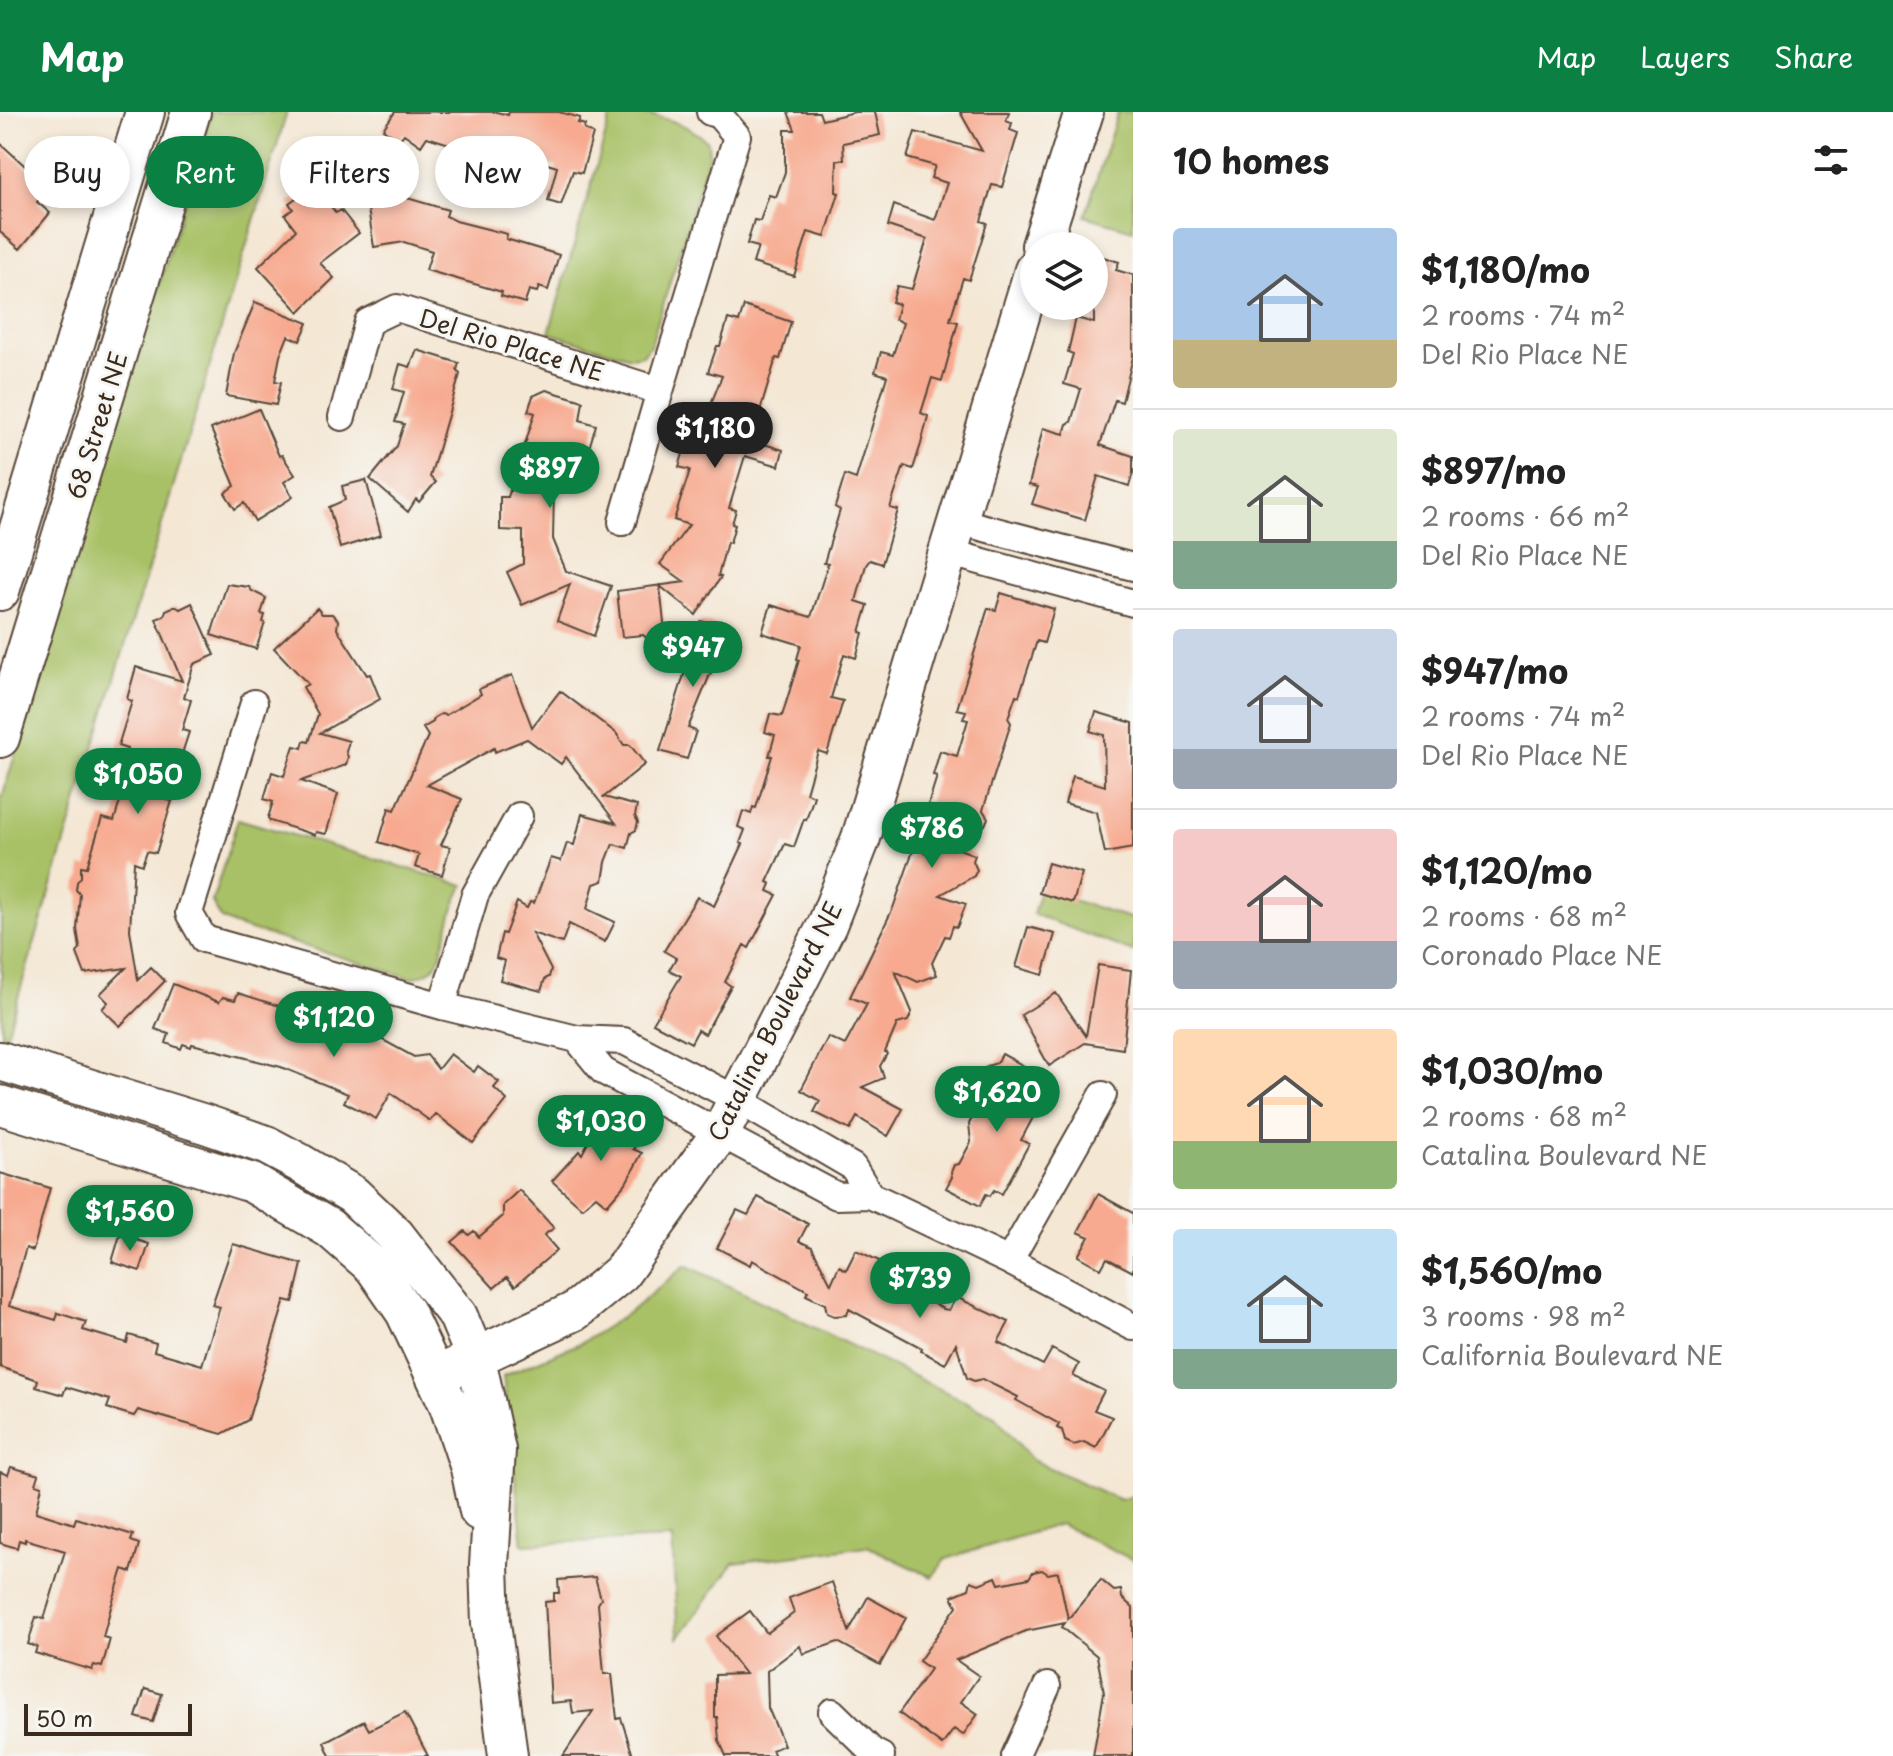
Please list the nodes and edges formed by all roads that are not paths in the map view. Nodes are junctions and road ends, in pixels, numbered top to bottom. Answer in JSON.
{"nodes":[{"id":1,"x":145,"y":112,"type":"edge"},
{"id":2,"x":191,"y":112,"type":"edge"},
{"id":3,"x":710,"y":112,"type":"edge"},
{"id":4,"x":1084,"y":112,"type":"edge"},
{"id":5,"x":1045,"y":232,"type":"edge"},
{"id":6,"x":1020,"y":316,"type":"edge"},
{"id":7,"x":660,"y":391,"type":"junction"},
{"id":8,"x":342,"y":417,"type":"dead end"},
{"id":9,"x":622,"y":522,"type":"dead end"},
{"id":10,"x":952,"y":537,"type":"junction"},
{"id":11,"x":1133,"y":567,"type":"edge"},
{"id":12,"x":0,"y":591,"type":"edge"},
{"id":13,"x":1133,"y":603,"type":"edge"},
{"id":14,"x":254,"y":703,"type":"dead end"},
{"id":15,"x":0,"y":738,"type":"edge"},
{"id":16,"x":519,"y":816,"type":"dead end"},
{"id":17,"x":442,"y":1006,"type":"junction"},
{"id":18,"x":577,"y":1039,"type":"junction"},
{"id":19,"x":0,"y":1061,"type":"edge"},
{"id":20,"x":1103,"y":1095,"type":"dead end"},
{"id":21,"x":738,"y":1100,"type":"junction"},
{"id":22,"x":0,"y":1105,"type":"edge"},
{"id":23,"x":720,"y":1134,"type":"junction"},
{"id":24,"x":870,"y":1195,"type":"junction"},
{"id":25,"x":1009,"y":1261,"type":"junction"},
{"id":26,"x":1133,"y":1327,"type":"edge"},
{"id":27,"x":476,"y":1359,"type":"junction"},
{"id":28,"x":436,"y":1376,"type":"junction"},
{"id":29,"x":489,"y":1565,"type":"junction"},
{"id":30,"x":1047,"y":1686,"type":"dead end"},
{"id":31,"x":832,"y":1712,"type":"dead end"},
{"id":32,"x":508,"y":1756,"type":"edge"},
{"id":33,"x":881,"y":1756,"type":"edge"},
{"id":34,"x":1015,"y":1756,"type":"edge"}],
"edges":[{"from":1,"to":12,"type":"street","name":"68 Street NE"},
{"from":2,"to":15,"type":"street","name":"68 Street NE"},
{"from":3,"to":7,"type":"street"},
{"from":4,"to":5,"type":"street"},
{"from":6,"to":10,"type":"street","name":"Catalina Boulevard NE"},
{"from":7,"to":8,"type":"street","name":"Del Rio Place NE"},
{"from":7,"to":9,"type":"street"},
{"from":10,"to":11,"type":"street"},
{"from":10,"to":13,"type":"street"},
{"from":10,"to":21,"type":"street","name":"Catalina Boulevard NE"},
{"from":14,"to":17,"type":"street"},
{"from":16,"to":17,"type":"street"},
{"from":17,"to":18,"type":"street"},
{"from":18,"to":21,"type":"street"},
{"from":18,"to":23,"type":"street"},
{"from":19,"to":27,"type":"street"},
{"from":20,"to":25,"type":"street"},
{"from":21,"to":23,"type":"street","name":"Catalina Boulevard NE"},
{"from":21,"to":24,"type":"street"},
{"from":22,"to":28,"type":"street"},
{"from":23,"to":24,"type":"street"},
{"from":23,"to":27,"type":"street","name":"Catalina Boulevard NE"},
{"from":24,"to":25,"type":"street"},
{"from":25,"to":26,"type":"street"},
{"from":27,"to":28,"type":"street","name":"Catalina Boulevard NE"},
{"from":27,"to":29,"type":"street"},
{"from":28,"to":29,"type":"street"},
{"from":29,"to":32,"type":"street"},
{"from":30,"to":34,"type":"street"},
{"from":31,"to":33,"type":"street"}]}
